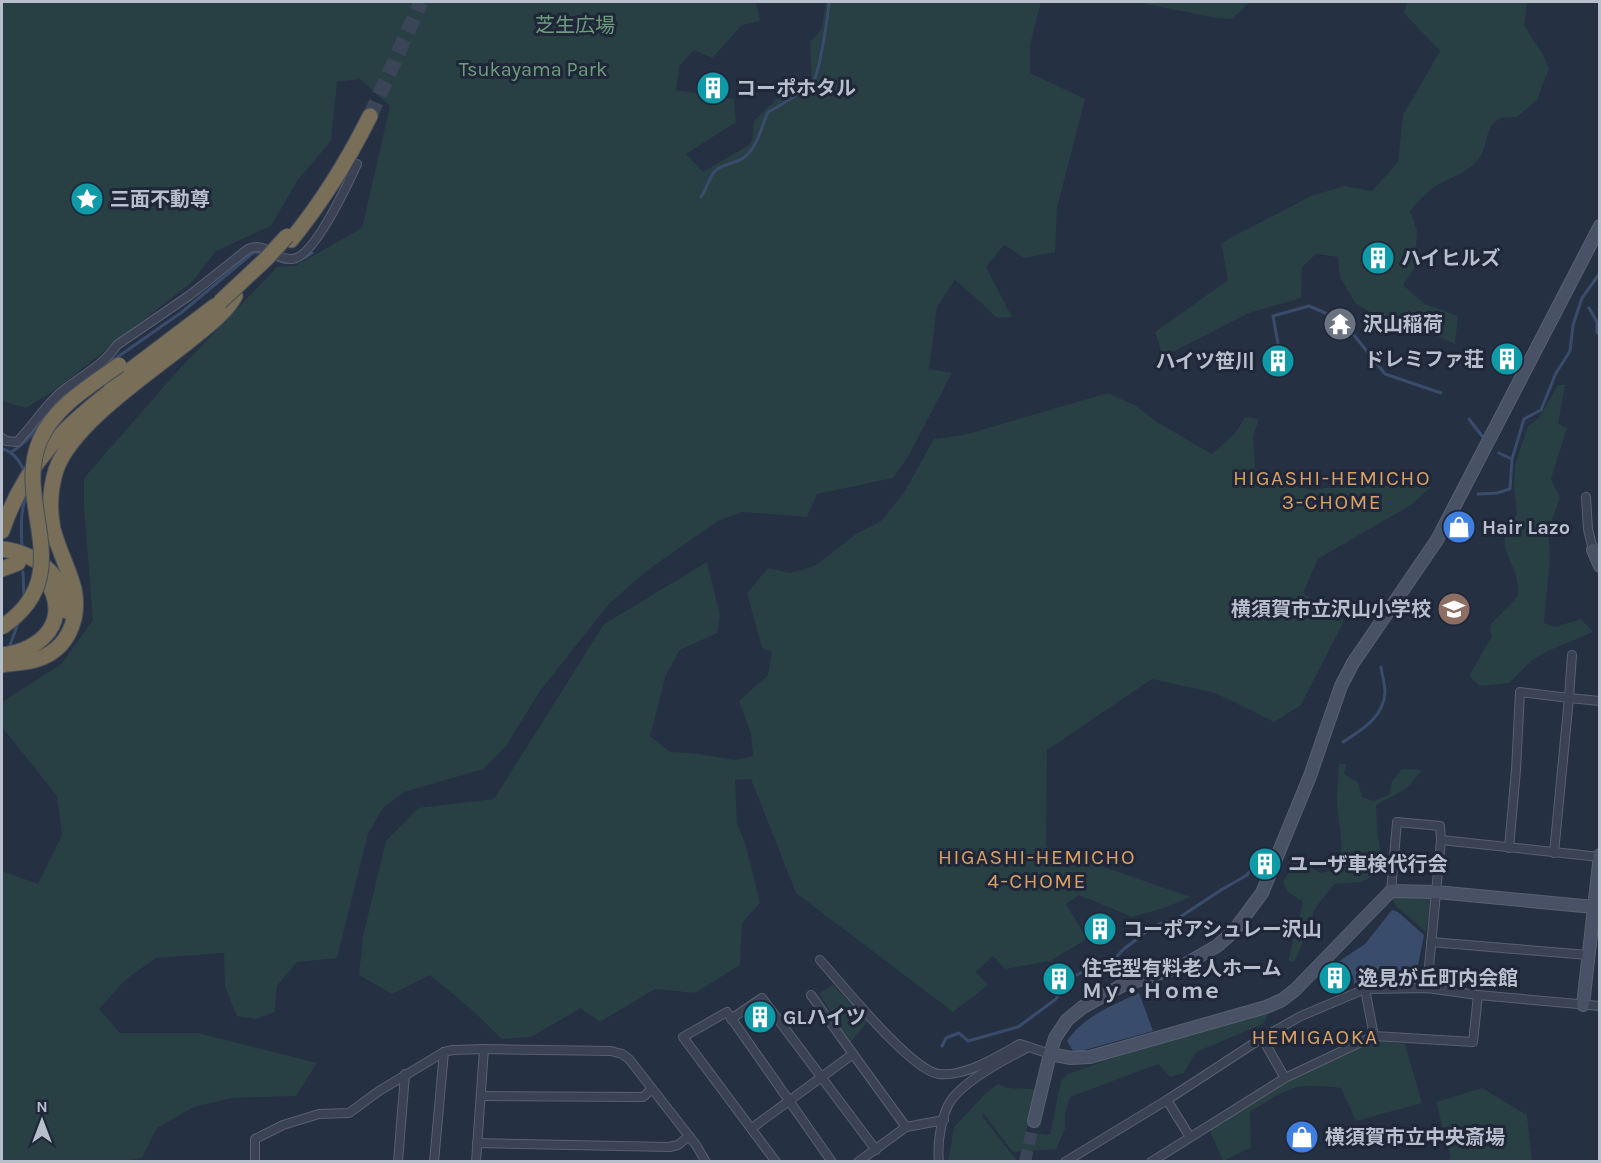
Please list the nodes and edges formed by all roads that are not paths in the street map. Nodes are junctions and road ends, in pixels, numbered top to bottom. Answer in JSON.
{"nodes":[{"id":1,"x":368,"y":115,"type":"tunnel mouth"},
{"id":2,"x":357,"y":164,"type":"dead end"},
{"id":3,"x":1599,"y":226,"type":"edge"},
{"id":4,"x":224,"y":302,"type":"junction"},
{"id":5,"x":2,"y":438,"type":"edge"},
{"id":6,"x":20,"y":483,"type":"junction"},
{"id":7,"x":1586,"y":497,"type":"dead end"},
{"id":8,"x":2,"y":512,"type":"edge"},
{"id":9,"x":2,"y":531,"type":"edge"},
{"id":10,"x":1596,"y":549,"type":"edge"},
{"id":11,"x":2,"y":551,"type":"edge"},
{"id":12,"x":18,"y":563,"type":"junction"},
{"id":13,"x":1599,"y":566,"type":"edge"},
{"id":14,"x":2,"y":569,"type":"edge"},
{"id":15,"x":2,"y":627,"type":"edge"},
{"id":16,"x":1572,"y":655,"type":"dead end"},
{"id":17,"x":6,"y":659,"type":"edge"},
{"id":18,"x":1569,"y":698,"type":"junction"},
{"id":19,"x":1599,"y":701,"type":"edge"},
{"id":20,"x":1441,"y":840,"type":"junction"},
{"id":21,"x":1509,"y":848,"type":"junction"},
{"id":22,"x":1554,"y":853,"type":"junction"},
{"id":23,"x":1599,"y":856,"type":"edge"},
{"id":24,"x":1390,"y":891,"type":"junction"},
{"id":25,"x":1437,"y":891,"type":"junction"},
{"id":26,"x":1594,"y":907,"type":"junction"},
{"id":27,"x":1431,"y":942,"type":"junction"},
{"id":28,"x":1588,"y":956,"type":"junction"},
{"id":29,"x":820,"y":960,"type":"dead end"},
{"id":30,"x":1427,"y":988,"type":"junction"},
{"id":31,"x":1365,"y":989,"type":"junction"},
{"id":32,"x":811,"y":996,"type":"dead end"},
{"id":33,"x":1478,"y":996,"type":"junction"},
{"id":34,"x":1583,"y":1005,"type":"junction"},
{"id":35,"x":1599,"y":1006,"type":"edge"},
{"id":36,"x":731,"y":1019,"type":"junction"},
{"id":37,"x":1374,"y":1036,"type":"junction"},
{"id":38,"x":1262,"y":1038,"type":"junction"},
{"id":39,"x":1029,"y":1047,"type":"junction"},
{"id":40,"x":484,"y":1049,"type":"junction"},
{"id":41,"x":444,"y":1052,"type":"junction"},
{"id":42,"x":853,"y":1054,"type":"junction"},
{"id":43,"x":1050,"y":1054,"type":"junction"},
{"id":44,"x":405,"y":1074,"type":"junction"},
{"id":45,"x":822,"y":1077,"type":"junction"},
{"id":46,"x":1285,"y":1078,"type":"junction"},
{"id":47,"x":652,"y":1089,"type":"junction"},
{"id":48,"x":482,"y":1096,"type":"junction"},
{"id":49,"x":789,"y":1099,"type":"junction"},
{"id":50,"x":1167,"y":1100,"type":"junction"},
{"id":51,"x":944,"y":1120,"type":"junction"},
{"id":52,"x":1034,"y":1120,"type":"tunnel mouth"},
{"id":53,"x":906,"y":1127,"type":"junction"},
{"id":54,"x":752,"y":1128,"type":"junction"},
{"id":55,"x":689,"y":1136,"type":"junction"},
{"id":56,"x":1190,"y":1137,"type":"junction"},
{"id":57,"x":477,"y":1143,"type":"junction"},
{"id":58,"x":876,"y":1150,"type":"junction"},
{"id":59,"x":255,"y":1161,"type":"edge"},
{"id":60,"x":398,"y":1161,"type":"edge"},
{"id":61,"x":434,"y":1161,"type":"edge"},
{"id":62,"x":476,"y":1161,"type":"edge"},
{"id":63,"x":706,"y":1161,"type":"edge"},
{"id":64,"x":776,"y":1161,"type":"edge"},
{"id":65,"x":832,"y":1161,"type":"edge"},
{"id":66,"x":858,"y":1161,"type":"edge"},
{"id":67,"x":939,"y":1161,"type":"edge"},
{"id":68,"x":1065,"y":1161,"type":"edge"},
{"id":69,"x":1152,"y":1161,"type":"edge"}],
"edges":[{"from":1,"to":4,"type":"highway"},
{"from":2,"to":5,"type":"street"},
{"from":3,"to":43,"type":"street"},
{"from":4,"to":6,"type":"highway"},
{"from":4,"to":15,"type":"highway","bridge":true},
{"from":4,"to":17,"type":"highway"},
{"from":6,"to":8,"type":"highway"},
{"from":6,"to":9,"type":"highway"},
{"from":7,"to":10,"type":"street"},
{"from":10,"to":13,"type":"street"},
{"from":11,"to":12,"type":"highway"},
{"from":11,"to":17,"type":"highway"},
{"from":12,"to":14,"type":"highway"},
{"from":12,"to":17,"type":"highway"},
{"from":16,"to":18,"type":"street"},
{"from":18,"to":19,"type":"street"},
{"from":18,"to":21,"type":"street"},
{"from":18,"to":22,"type":"street"},
{"from":20,"to":21,"type":"street"},
{"from":20,"to":24,"type":"street"},
{"from":20,"to":25,"type":"street"},
{"from":21,"to":22,"type":"street"},
{"from":22,"to":23,"type":"street"},
{"from":23,"to":26,"type":"street"},
{"from":24,"to":25,"type":"street"},
{"from":24,"to":43,"type":"street"},
{"from":25,"to":26,"type":"street"},
{"from":25,"to":27,"type":"street"},
{"from":26,"to":28,"type":"street"},
{"from":27,"to":28,"type":"street"},
{"from":27,"to":30,"type":"street"},
{"from":28,"to":34,"type":"street"},
{"from":29,"to":39,"type":"street"},
{"from":30,"to":31,"type":"street"},
{"from":30,"to":33,"type":"street"},
{"from":31,"to":37,"type":"street"},
{"from":31,"to":38,"type":"street"},
{"from":32,"to":42,"type":"street"},
{"from":33,"to":34,"type":"street"},
{"from":33,"to":37,"type":"street"},
{"from":34,"to":35,"type":"street"},
{"from":36,"to":45,"type":"street"},
{"from":36,"to":49,"type":"street"},
{"from":36,"to":54,"type":"street"},
{"from":37,"to":46,"type":"street"},
{"from":38,"to":46,"type":"street"},
{"from":38,"to":50,"type":"street"},
{"from":39,"to":43,"type":"street"},
{"from":39,"to":51,"type":"street"},
{"from":40,"to":41,"type":"street"},
{"from":40,"to":47,"type":"street"},
{"from":40,"to":48,"type":"street"},
{"from":41,"to":44,"type":"street"},
{"from":41,"to":61,"type":"street"},
{"from":42,"to":45,"type":"street"},
{"from":42,"to":53,"type":"street"},
{"from":43,"to":52,"type":"street"},
{"from":44,"to":59,"type":"street"},
{"from":44,"to":60,"type":"street"},
{"from":45,"to":49,"type":"street"},
{"from":45,"to":58,"type":"street"},
{"from":46,"to":56,"type":"street"},
{"from":47,"to":48,"type":"street"},
{"from":47,"to":55,"type":"street"},
{"from":48,"to":57,"type":"street"},
{"from":49,"to":54,"type":"street"},
{"from":49,"to":65,"type":"street"},
{"from":50,"to":56,"type":"street"},
{"from":50,"to":68,"type":"street"},
{"from":51,"to":53,"type":"street"},
{"from":51,"to":67,"type":"street"},
{"from":53,"to":58,"type":"street"},
{"from":54,"to":64,"type":"street"},
{"from":55,"to":57,"type":"street"},
{"from":55,"to":63,"type":"street"},
{"from":56,"to":69,"type":"street"},
{"from":57,"to":62,"type":"street"},
{"from":58,"to":66,"type":"street"}]}
